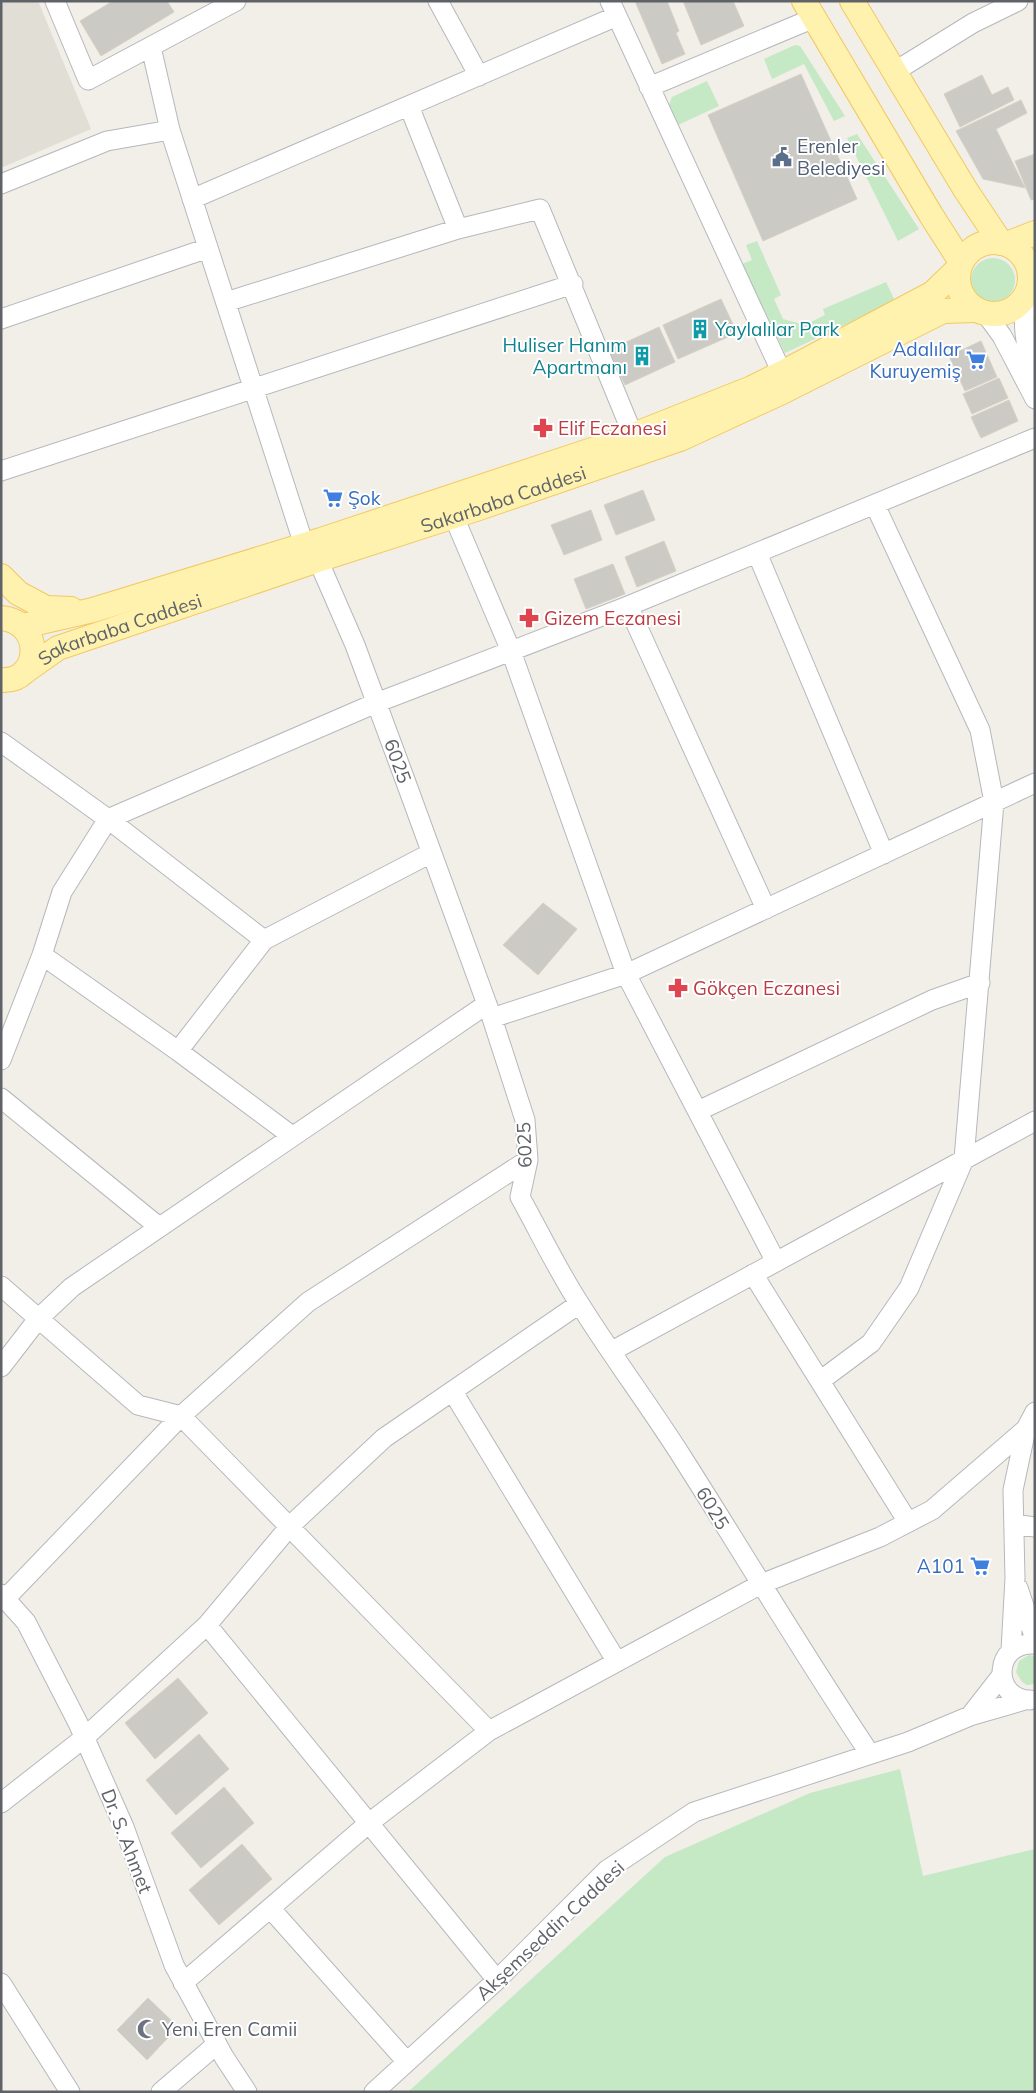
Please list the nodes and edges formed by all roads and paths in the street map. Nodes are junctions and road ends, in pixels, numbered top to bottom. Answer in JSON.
{"nodes":[{"id":1,"x":55,"y":1,"type":"edge"},
{"id":2,"x":236,"y":1,"type":"edge"},
{"id":3,"x":438,"y":1,"type":"edge"},
{"id":4,"x":852,"y":1,"type":"edge"},
{"id":5,"x":1018,"y":1,"type":"edge"},
{"id":6,"x":613,"y":9,"type":"edge"},
{"id":7,"x":809,"y":9,"type":"edge"},
{"id":8,"x":151,"y":47,"type":"junction"},
{"id":9,"x":894,"y":72,"type":"junction"},
{"id":10,"x":479,"y":76,"type":"junction"},
{"id":11,"x":649,"y":86,"type":"junction"},
{"id":12,"x":409,"y":106,"type":"junction"},
{"id":13,"x":170,"y":130,"type":"junction"},
{"id":14,"x":1,"y":184,"type":"edge"},
{"id":15,"x":192,"y":199,"type":"junction"},
{"id":16,"x":458,"y":229,"type":"junction"},
{"id":17,"x":1035,"y":233,"type":"edge"},
{"id":18,"x":1004,"y":244,"type":"junction"},
{"id":19,"x":208,"y":248,"type":"junction"},
{"id":20,"x":960,"y":265,"type":"junction"},
{"id":21,"x":572,"y":284,"type":"junction"},
{"id":22,"x":1030,"y":286,"type":"edge"},
{"id":23,"x":226,"y":302,"type":"junction"},
{"id":24,"x":981,"y":312,"type":"junction"},
{"id":25,"x":1,"y":319,"type":"edge"},
{"id":26,"x":782,"y":373,"type":"junction"},
{"id":27,"x":1035,"y":374,"type":"edge"},
{"id":28,"x":253,"y":388,"type":"junction"},
{"id":29,"x":1035,"y":399,"type":"edge"},
{"id":30,"x":633,"y":435,"type":"junction"},
{"id":31,"x":1035,"y":438,"type":"edge"},
{"id":32,"x":1,"y":471,"type":"edge"},
{"id":33,"x":875,"y":505,"type":"junction"},
{"id":34,"x":454,"y":516,"type":"junction"},
{"id":35,"x":311,"y":553,"type":"junction"},
{"id":36,"x":757,"y":553,"type":"junction"},
{"id":37,"x":1,"y":576,"type":"edge"},
{"id":38,"x":628,"y":606,"type":"junction"},
{"id":39,"x":93,"y":610,"type":"junction"},
{"id":40,"x":9,"y":617,"type":"edge"},
{"id":41,"x":511,"y":651,"type":"junction"},
{"id":42,"x":13,"y":677,"type":"edge"},
{"id":43,"x":1,"y":698,"type":"edge"},
{"id":44,"x":376,"y":703,"type":"junction"},
{"id":45,"x":1,"y":742,"type":"edge"},
{"id":46,"x":1035,"y":783,"type":"edge"},
{"id":47,"x":994,"y":802,"type":"junction"},
{"id":48,"x":108,"y":819,"type":"junction"},
{"id":49,"x":432,"y":853,"type":"junction"},
{"id":50,"x":884,"y":854,"type":"junction"},
{"id":51,"x":766,"y":909,"type":"junction"},
{"id":52,"x":264,"y":940,"type":"junction"},
{"id":53,"x":42,"y":955,"type":"junction"},
{"id":54,"x":626,"y":974,"type":"junction"},
{"id":55,"x":980,"y":983,"type":"junction"},
{"id":56,"x":489,"y":1011,"type":"junction"},
{"id":57,"x":178,"y":1051,"type":"junction"},
{"id":58,"x":1,"y":1060,"type":"edge"},
{"id":59,"x":1,"y":1098,"type":"edge"},
{"id":60,"x":698,"y":1111,"type":"junction"},
{"id":61,"x":1035,"y":1121,"type":"edge"},
{"id":62,"x":292,"y":1136,"type":"junction"},
{"id":63,"x":964,"y":1159,"type":"junction"},
{"id":64,"x":528,"y":1160,"type":"junction"},
{"id":65,"x":159,"y":1227,"type":"junction"},
{"id":66,"x":776,"y":1262,"type":"junction"},
{"id":67,"x":753,"y":1274,"type":"junction"},
{"id":68,"x":1,"y":1286,"type":"edge"},
{"id":69,"x":579,"y":1304,"type":"junction"},
{"id":70,"x":38,"y":1319,"type":"junction"},
{"id":71,"x":612,"y":1351,"type":"junction"},
{"id":72,"x":1,"y":1367,"type":"edge"},
{"id":73,"x":820,"y":1382,"type":"junction"},
{"id":74,"x":453,"y":1392,"type":"junction"},
{"id":75,"x":1035,"y":1412,"type":"edge"},
{"id":76,"x":181,"y":1416,"type":"junction"},
{"id":77,"x":1026,"y":1429,"type":"junction"},
{"id":78,"x":908,"y":1522,"type":"junction"},
{"id":79,"x":1014,"y":1524,"type":"junction"},
{"id":80,"x":290,"y":1526,"type":"junction"},
{"id":81,"x":1035,"y":1527,"type":"edge"},
{"id":82,"x":1014,"y":1578,"type":"junction"},
{"id":83,"x":761,"y":1584,"type":"junction"},
{"id":84,"x":3,"y":1597,"type":"edge"},
{"id":85,"x":207,"y":1625,"type":"junction"},
{"id":86,"x":1035,"y":1639,"type":"edge"},
{"id":87,"x":1035,"y":1644,"type":"edge"},
{"id":88,"x":1011,"y":1650,"type":"junction"},
{"id":89,"x":617,"y":1662,"type":"junction"},
{"id":90,"x":1002,"y":1674,"type":"junction"},
{"id":91,"x":1030,"y":1700,"type":"edge"},
{"id":92,"x":970,"y":1716,"type":"junction"},
{"id":93,"x":489,"y":1731,"type":"junction"},
{"id":94,"x":84,"y":1738,"type":"junction"},
{"id":95,"x":870,"y":1754,"type":"junction"},
{"id":96,"x":1,"y":1803,"type":"edge"},
{"id":97,"x":369,"y":1823,"type":"junction"},
{"id":98,"x":270,"y":1908,"type":"junction"},
{"id":99,"x":497,"y":1980,"type":"junction"},
{"id":100,"x":1,"y":1983,"type":"edge"},
{"id":101,"x":183,"y":1983,"type":"junction"},
{"id":102,"x":217,"y":2044,"type":"junction"},
{"id":103,"x":407,"y":2062,"type":"junction"},
{"id":104,"x":70,"y":2092,"type":"edge"},
{"id":105,"x":161,"y":2092,"type":"edge"},
{"id":106,"x":247,"y":2092,"type":"edge"},
{"id":107,"x":374,"y":2092,"type":"edge"}],
"edges":[{"from":1,"to":8,"type":"street"},
{"from":2,"to":8,"type":"street"},
{"from":3,"to":10,"type":"street"},
{"from":4,"to":9,"type":"main road"},
{"from":5,"to":9,"type":"street"},
{"from":6,"to":10,"type":"street"},
{"from":6,"to":11,"type":"street"},
{"from":7,"to":11,"type":"street"},
{"from":7,"to":20,"type":"main road"},
{"from":8,"to":13,"type":"street","name":"6025"},
{"from":9,"to":18,"type":"main road"},
{"from":10,"to":12,"type":"street"},
{"from":11,"to":26,"type":"street"},
{"from":12,"to":15,"type":"street"},
{"from":12,"to":16,"type":"street"},
{"from":13,"to":14,"type":"street"},
{"from":13,"to":15,"type":"street","name":"6025"},
{"from":15,"to":19,"type":"street","name":"6025"},
{"from":16,"to":21,"type":"street"},
{"from":16,"to":23,"type":"street"},
{"from":17,"to":18,"type":"main road"},
{"from":18,"to":20,"type":"main road"},
{"from":18,"to":22,"type":"main road"},
{"from":19,"to":23,"type":"street","name":"6025"},
{"from":19,"to":25,"type":"street"},
{"from":20,"to":24,"type":"main road"},
{"from":20,"to":26,"type":"main road","name":"Sakarbaba Caddesi"},
{"from":21,"to":28,"type":"street"},
{"from":21,"to":30,"type":"street"},
{"from":22,"to":24,"type":"main road"},
{"from":22,"to":27,"type":"street"},
{"from":23,"to":28,"type":"street","name":"6025"},
{"from":24,"to":29,"type":"street"},
{"from":24,"to":34,"type":"main road","name":"Sakarbaba Caddesi"},
{"from":26,"to":30,"type":"main road","name":"Sakarbaba Caddesi"},
{"from":28,"to":32,"type":"street"},
{"from":28,"to":35,"type":"street","name":"6025"},
{"from":30,"to":35,"type":"main road","name":"Sakarbaba Caddesi"},
{"from":31,"to":33,"type":"street"},
{"from":33,"to":36,"type":"street"},
{"from":33,"to":47,"type":"street"},
{"from":34,"to":35,"type":"main road","name":"Sakarbaba Caddesi"},
{"from":34,"to":41,"type":"street"},
{"from":35,"to":39,"type":"main road","name":"Sakarbaba Caddesi"},
{"from":35,"to":42,"type":"main road","name":"Sakarbaba Caddesi"},
{"from":35,"to":44,"type":"street","name":"6025"},
{"from":36,"to":38,"type":"street"},
{"from":36,"to":50,"type":"street"},
{"from":37,"to":39,"type":"main road"},
{"from":38,"to":41,"type":"street"},
{"from":38,"to":51,"type":"street"},
{"from":39,"to":40,"type":"main road","name":"Sakarbaba Caddesi"},
{"from":40,"to":42,"type":"main road"},
{"from":41,"to":44,"type":"street"},
{"from":41,"to":54,"type":"street"},
{"from":42,"to":43,"type":"main road","name":"Sakarbaba Caddesi"},
{"from":44,"to":48,"type":"street"},
{"from":44,"to":49,"type":"street","name":"6025"},
{"from":45,"to":48,"type":"street"},
{"from":46,"to":47,"type":"street"},
{"from":47,"to":50,"type":"street"},
{"from":47,"to":55,"type":"street"},
{"from":48,"to":52,"type":"street"},
{"from":48,"to":53,"type":"street"},
{"from":49,"to":52,"type":"street"},
{"from":49,"to":56,"type":"street","name":"6025"},
{"from":50,"to":51,"type":"street"},
{"from":51,"to":54,"type":"street"},
{"from":52,"to":57,"type":"street"},
{"from":53,"to":57,"type":"street"},
{"from":53,"to":58,"type":"street"},
{"from":54,"to":56,"type":"street"},
{"from":54,"to":60,"type":"street"},
{"from":55,"to":60,"type":"street"},
{"from":55,"to":63,"type":"street"},
{"from":56,"to":62,"type":"street"},
{"from":56,"to":64,"type":"street","name":"6025"},
{"from":57,"to":62,"type":"street"},
{"from":59,"to":65,"type":"street"},
{"from":60,"to":66,"type":"street"},
{"from":61,"to":63,"type":"street"},
{"from":62,"to":65,"type":"street"},
{"from":63,"to":66,"type":"street"},
{"from":63,"to":73,"type":"street"},
{"from":64,"to":69,"type":"street","name":"6025"},
{"from":64,"to":76,"type":"street"},
{"from":65,"to":70,"type":"street"},
{"from":66,"to":67,"type":"street"},
{"from":67,"to":71,"type":"street"},
{"from":67,"to":73,"type":"street"},
{"from":68,"to":70,"type":"street"},
{"from":69,"to":71,"type":"street","name":"6025"},
{"from":69,"to":74,"type":"street"},
{"from":70,"to":72,"type":"street"},
{"from":70,"to":76,"type":"street"},
{"from":71,"to":83,"type":"street","name":"6025"},
{"from":73,"to":78,"type":"street"},
{"from":74,"to":80,"type":"street"},
{"from":74,"to":89,"type":"street"},
{"from":75,"to":77,"type":"street"},
{"from":76,"to":80,"type":"street"},
{"from":76,"to":84,"type":"street"},
{"from":77,"to":78,"type":"street"},
{"from":77,"to":79,"type":"street"},
{"from":78,"to":83,"type":"street"},
{"from":79,"to":81,"type":"street"},
{"from":79,"to":82,"type":"street"},
{"from":80,"to":85,"type":"street"},
{"from":80,"to":93,"type":"street"},
{"from":82,"to":86,"type":"street"},
{"from":82,"to":88,"type":"street"},
{"from":83,"to":89,"type":"street"},
{"from":83,"to":95,"type":"street","name":"6025"},
{"from":84,"to":94,"type":"street","name":"Dr. S. Ahmet"},
{"from":85,"to":94,"type":"street"},
{"from":85,"to":97,"type":"street"},
{"from":87,"to":88,"type":"street"},
{"from":88,"to":90,"type":"street"},
{"from":89,"to":93,"type":"street"},
{"from":90,"to":91,"type":"street"},
{"from":90,"to":92,"type":"street"},
{"from":91,"to":92,"type":"street","name":"Akşemseddin Caddesi"},
{"from":92,"to":95,"type":"street","name":"Akşemseddin Caddesi"},
{"from":93,"to":97,"type":"street"},
{"from":94,"to":96,"type":"street"},
{"from":94,"to":101,"type":"street","name":"Dr. S. Ahmet"},
{"from":95,"to":99,"type":"street","name":"Akşemseddin Caddesi"},
{"from":97,"to":98,"type":"street"},
{"from":97,"to":99,"type":"street"},
{"from":98,"to":101,"type":"street"},
{"from":98,"to":103,"type":"street"},
{"from":99,"to":103,"type":"street","name":"Akşemseddin Caddesi"},
{"from":100,"to":104,"type":"street"},
{"from":101,"to":102,"type":"street","name":"Dr. S. Ahmet"},
{"from":102,"to":105,"type":"street"},
{"from":102,"to":106,"type":"street","name":"Dr. S. Ahmet"},
{"from":103,"to":107,"type":"street","name":"Akşemseddin Caddesi"}]}
